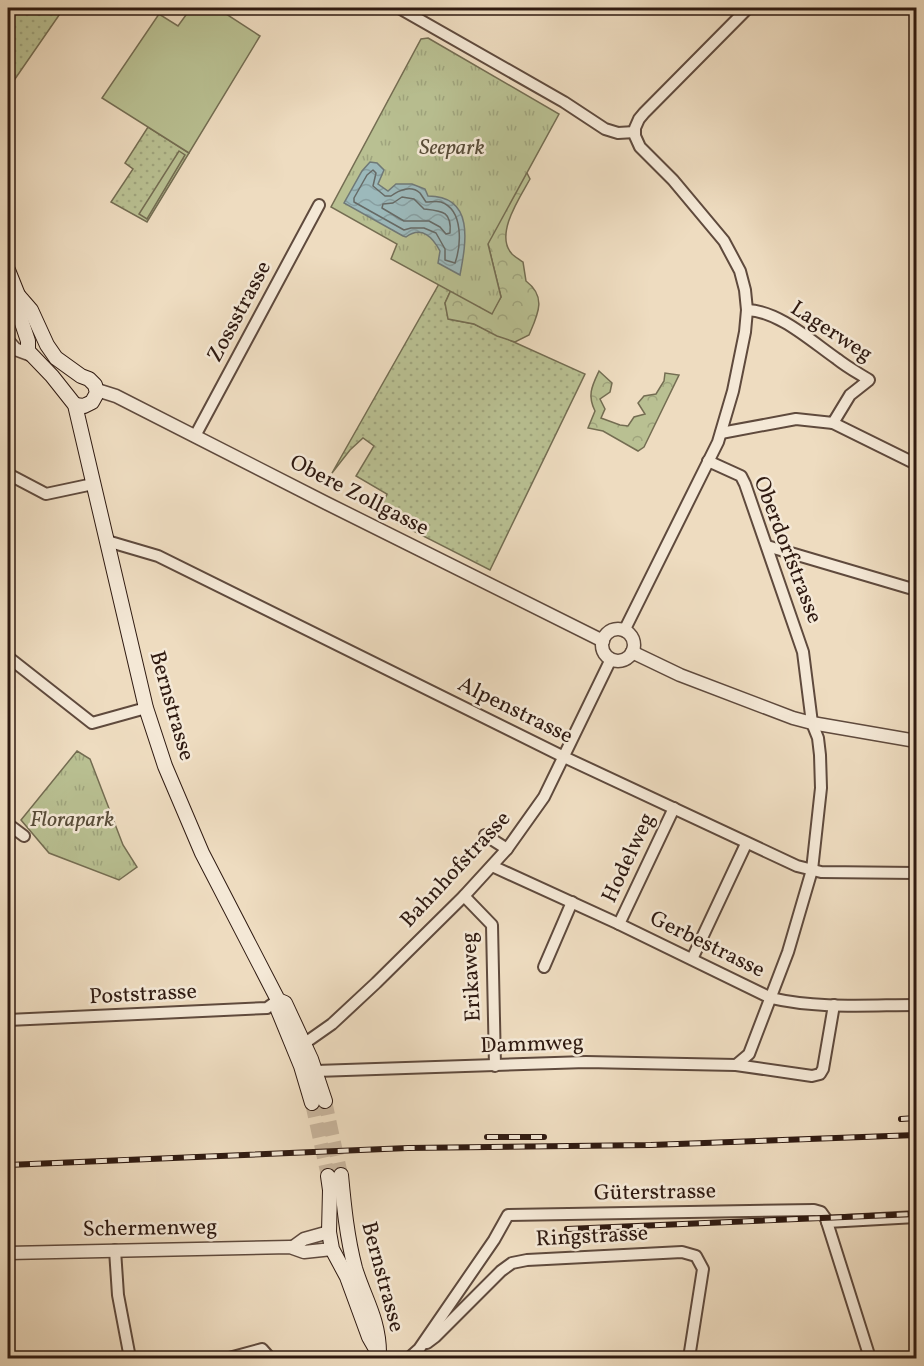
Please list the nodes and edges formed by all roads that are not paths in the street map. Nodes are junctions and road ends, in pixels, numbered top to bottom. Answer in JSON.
{"nodes":[{"id":1,"x":399,"y":8,"type":"edge"},
{"id":2,"x":748,"y":8,"type":"edge"},
{"id":3,"x":635,"y":132,"type":"junction"},
{"id":4,"x":319,"y":206,"type":"dead end"},
{"id":5,"x":8,"y":270,"type":"edge"},
{"id":6,"x":18,"y":295,"type":"junction"},
{"id":7,"x":747,"y":310,"type":"junction"},
{"id":8,"x":8,"y":341,"type":"edge"},
{"id":9,"x":47,"y":345,"type":"junction"},
{"id":10,"x":29,"y":348,"type":"junction"},
{"id":11,"x":81,"y":376,"type":"junction"},
{"id":12,"x":97,"y":390,"type":"junction"},
{"id":13,"x":71,"y":400,"type":"junction"},
{"id":14,"x":834,"y":423,"type":"junction"},
{"id":15,"x":721,"y":433,"type":"junction"},
{"id":16,"x":195,"y":436,"type":"junction"},
{"id":17,"x":708,"y":461,"type":"junction"},
{"id":18,"x":916,"y":464,"type":"edge"},
{"id":19,"x":8,"y":474,"type":"edge"},
{"id":20,"x":93,"y":484,"type":"junction"},
{"id":21,"x":107,"y":541,"type":"junction"},
{"id":22,"x":767,"y":546,"type":"junction"},
{"id":23,"x":916,"y":590,"type":"edge"},
{"id":24,"x":624,"y":631,"type":"junction"},
{"id":25,"x":603,"y":641,"type":"junction"},
{"id":26,"x":632,"y":652,"type":"junction"},
{"id":27,"x":8,"y":657,"type":"edge"},
{"id":28,"x":611,"y":659,"type":"junction"},
{"id":29,"x":146,"y":708,"type":"junction"},
{"id":30,"x":812,"y":723,"type":"junction"},
{"id":31,"x":916,"y":741,"type":"edge"},
{"id":32,"x":564,"y":757,"type":"junction"},
{"id":33,"x":674,"y":808,"type":"junction"},
{"id":34,"x":8,"y":824,"type":"edge"},
{"id":35,"x":485,"y":835,"type":"dead end"},
{"id":36,"x":24,"y":836,"type":"dead end"},
{"id":37,"x":746,"y":844,"type":"junction"},
{"id":38,"x":507,"y":849,"type":"junction"},
{"id":39,"x":492,"y":866,"type":"junction"},
{"id":40,"x":812,"y":870,"type":"junction"},
{"id":41,"x":916,"y":873,"type":"edge"},
{"id":42,"x":465,"y":896,"type":"junction"},
{"id":43,"x":572,"y":902,"type":"junction"},
{"id":44,"x":620,"y":924,"type":"junction"},
{"id":45,"x":692,"y":959,"type":"junction"},
{"id":46,"x":544,"y":968,"type":"dead end"},
{"id":47,"x":771,"y":998,"type":"junction"},
{"id":48,"x":278,"y":1000,"type":"junction"},
{"id":49,"x":834,"y":1005,"type":"junction"},
{"id":50,"x":916,"y":1005,"type":"edge"},
{"id":51,"x":8,"y":1020,"type":"edge"},
{"id":52,"x":300,"y":1047,"type":"junction"},
{"id":53,"x":736,"y":1065,"type":"junction"},
{"id":54,"x":495,"y":1066,"type":"junction"},
{"id":55,"x":316,"y":1071,"type":"junction"},
{"id":56,"x":916,"y":1217,"type":"edge"},
{"id":57,"x":827,"y":1222,"type":"junction"},
{"id":58,"x":346,"y":1229,"type":"junction"},
{"id":59,"x":329,"y":1232,"type":"junction"},
{"id":60,"x":350,"y":1247,"type":"junction"},
{"id":61,"x":293,"y":1248,"type":"junction"},
{"id":62,"x":115,"y":1250,"type":"junction"},
{"id":63,"x":334,"y":1252,"type":"junction"},
{"id":64,"x":8,"y":1253,"type":"edge"},
{"id":65,"x":419,"y":1349,"type":"junction"},
{"id":66,"x":380,"y":1356,"type":"edge"},
{"id":67,"x":130,"y":1359,"type":"edge"},
{"id":68,"x":229,"y":1359,"type":"edge"},
{"id":69,"x":270,"y":1359,"type":"edge"},
{"id":70,"x":409,"y":1359,"type":"edge"},
{"id":71,"x":689,"y":1359,"type":"edge"},
{"id":72,"x":870,"y":1359,"type":"edge"}],
"edges":[{"from":1,"to":3,"type":"street"},
{"from":2,"to":3,"type":"street"},
{"from":3,"to":7,"type":"street"},
{"from":4,"to":16,"type":"street","name":"Zossstrasse"},
{"from":5,"to":6,"type":"main road","name":"Bernstrasse"},
{"from":6,"to":9,"type":"main road","name":"Bernstrasse"},
{"from":6,"to":10,"type":"main road","name":"Bernstrasse"},
{"from":7,"to":14,"type":"street","name":"Lagerweg"},
{"from":7,"to":15,"type":"street"},
{"from":8,"to":10,"type":"street"},
{"from":9,"to":10,"type":"main road"},
{"from":9,"to":11,"type":"main road","name":"Bernstrasse"},
{"from":10,"to":13,"type":"main road","name":"Bernstrasse"},
{"from":11,"to":12,"type":"main road","name":"Bernstrasse"},
{"from":11,"to":13,"type":"main road"},
{"from":12,"to":13,"type":"main road"},
{"from":12,"to":16,"type":"street","name":"Obere Zollgasse"},
{"from":13,"to":20,"type":"main road","name":"Bernstrasse"},
{"from":14,"to":15,"type":"street"},
{"from":14,"to":18,"type":"street"},
{"from":15,"to":17,"type":"street"},
{"from":16,"to":25,"type":"street","name":"Obere Zollgasse"},
{"from":17,"to":22,"type":"street","name":"Oberdorfstrasse"},
{"from":17,"to":24,"type":"street"},
{"from":19,"to":20,"type":"street"},
{"from":20,"to":21,"type":"main road","name":"Bernstrasse"},
{"from":21,"to":29,"type":"main road","name":"Bernstrasse"},
{"from":21,"to":32,"type":"street","name":"Alpenstrasse"},
{"from":22,"to":23,"type":"street"},
{"from":22,"to":30,"type":"street","name":"Oberdorfstrasse"},
{"from":24,"to":25,"type":"street"},
{"from":24,"to":26,"type":"street"},
{"from":25,"to":28,"type":"street"},
{"from":26,"to":28,"type":"street"},
{"from":26,"to":30,"type":"street"},
{"from":27,"to":29,"type":"street"},
{"from":28,"to":32,"type":"street","name":"Bahnhofstrasse"},
{"from":29,"to":48,"type":"main road","name":"Bernstrasse"},
{"from":30,"to":31,"type":"street"},
{"from":30,"to":40,"type":"street","name":"Oberdorfstrasse"},
{"from":32,"to":33,"type":"street","name":"Alpenstrasse"},
{"from":32,"to":38,"type":"street","name":"Bahnhofstrasse"},
{"from":33,"to":37,"type":"street","name":"Alpenstrasse"},
{"from":33,"to":44,"type":"street","name":"Hodelweg"},
{"from":34,"to":36,"type":"street"},
{"from":35,"to":38,"type":"street"},
{"from":37,"to":40,"type":"street","name":"Alpenstrasse"},
{"from":37,"to":45,"type":"street"},
{"from":38,"to":39,"type":"street","name":"Bahnhofstrasse"},
{"from":39,"to":42,"type":"street","name":"Bahnhofstrasse"},
{"from":39,"to":43,"type":"street","name":"Gerbestrasse"},
{"from":40,"to":41,"type":"street","name":"Alpenstrasse"},
{"from":40,"to":47,"type":"street","name":"Oberdorfstrasse"},
{"from":42,"to":52,"type":"street","name":"Bahnhofstrasse"},
{"from":42,"to":54,"type":"street","name":"Erikaweg"},
{"from":43,"to":44,"type":"street","name":"Gerbestrasse"},
{"from":43,"to":46,"type":"street"},
{"from":44,"to":45,"type":"street","name":"Gerbestrasse"},
{"from":45,"to":47,"type":"street","name":"Gerbestrasse"},
{"from":47,"to":49,"type":"street","name":"Gerbestrasse"},
{"from":47,"to":53,"type":"street","name":"Oberdorfstrasse"},
{"from":48,"to":51,"type":"street","name":"Poststrasse"},
{"from":48,"to":52,"type":"main road","name":"Bernstrasse"},
{"from":49,"to":50,"type":"street","name":"Gerbestrasse"},
{"from":49,"to":53,"type":"street","name":"Dammweg"},
{"from":52,"to":55,"type":"main road","name":"Bernstrasse"},
{"from":52,"to":55,"type":"main road","name":"Bernstrasse"},
{"from":53,"to":54,"type":"street","name":"Dammweg"},
{"from":54,"to":55,"type":"street","name":"Dammweg"},
{"from":56,"to":57,"type":"street"},
{"from":57,"to":65,"type":"street","name":"Güterstrasse"},
{"from":57,"to":72,"type":"street"},
{"from":58,"to":59,"type":"main road","name":"Schermenweg"},
{"from":58,"to":59,"type":"main road","name":"Bernstrasse"},
{"from":58,"to":60,"type":"main road","name":"Bernstrasse"},
{"from":59,"to":61,"type":"street","name":"Schermenweg"},
{"from":59,"to":63,"type":"main road","name":"Bernstrasse"},
{"from":60,"to":63,"type":"main road","name":"Schermenweg"},
{"from":60,"to":66,"type":"main road","name":"Bernstrasse"},
{"from":61,"to":62,"type":"street","name":"Schermenweg"},
{"from":61,"to":63,"type":"street","name":"Schermenweg"},
{"from":62,"to":64,"type":"street","name":"Schermenweg"},
{"from":62,"to":67,"type":"street"},
{"from":63,"to":66,"type":"main road","name":"Bernstrasse"},
{"from":65,"to":70,"type":"street","name":"Güterstrasse"},
{"from":65,"to":71,"type":"street","name":"Ringstrasse"},
{"from":68,"to":69,"type":"street"}]}
